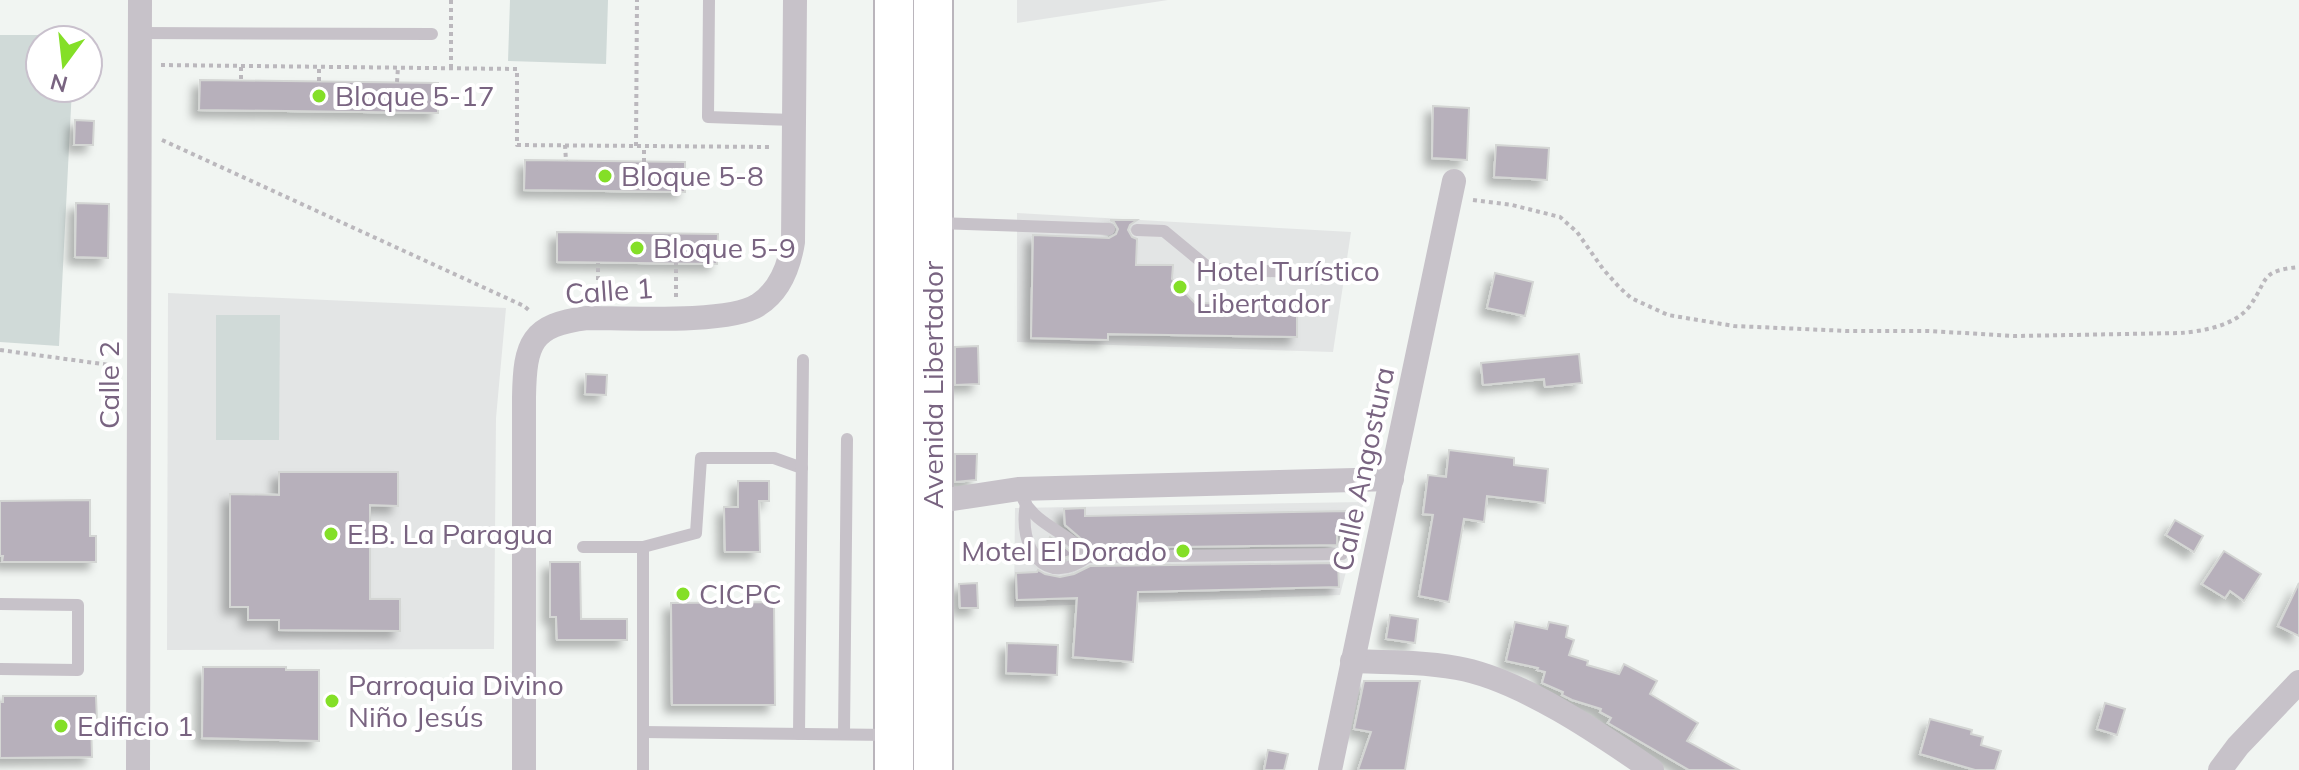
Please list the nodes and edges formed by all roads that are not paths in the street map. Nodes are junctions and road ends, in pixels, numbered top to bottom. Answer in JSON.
{"nodes":[{"id":1,"x":140,"y":0,"type":"edge"},
{"id":2,"x":709,"y":0,"type":"edge"},
{"id":3,"x":795,"y":0,"type":"edge"},
{"id":4,"x":894,"y":0,"type":"edge"},
{"id":5,"x":933,"y":0,"type":"edge"},
{"id":6,"x":140,"y":33,"type":"junction"},
{"id":7,"x":432,"y":34,"type":"dead end"},
{"id":8,"x":794,"y":120,"type":"junction"},
{"id":9,"x":1452,"y":189,"type":"road end"},
{"id":10,"x":933,"y":223,"type":"junction"},
{"id":11,"x":1109,"y":229,"type":"dead end"},
{"id":12,"x":1137,"y":230,"type":"dead end"},
{"id":13,"x":1296,"y":272,"type":"dead end"},
{"id":14,"x":803,"y":360,"type":"dead end"},
{"id":15,"x":847,"y":439,"type":"dead end"},
{"id":16,"x":802,"y":468,"type":"junction"},
{"id":17,"x":1392,"y":479,"type":"junction"},
{"id":18,"x":1022,"y":497,"type":"junction"},
{"id":19,"x":933,"y":502,"type":"junction"},
{"id":20,"x":583,"y":547,"type":"dead end"},
{"id":21,"x":643,"y":547,"type":"junction"},
{"id":22,"x":1342,"y":554,"type":"dead end"},
{"id":23,"x":1088,"y":557,"type":"junction"},
{"id":24,"x":0,"y":604,"type":"edge"},
{"id":25,"x":1352,"y":661,"type":"junction"},
{"id":26,"x":0,"y":669,"type":"edge"},
{"id":27,"x":2299,"y":682,"type":"edge"},
{"id":28,"x":643,"y":732,"type":"junction"},
{"id":29,"x":799,"y":734,"type":"junction"},
{"id":30,"x":844,"y":734,"type":"junction"},
{"id":31,"x":894,"y":752,"type":"edge"},
{"id":32,"x":138,"y":770,"type":"edge"},
{"id":33,"x":524,"y":770,"type":"edge"},
{"id":34,"x":643,"y":770,"type":"edge"},
{"id":35,"x":933,"y":770,"type":"edge"},
{"id":36,"x":1330,"y":770,"type":"edge"},
{"id":37,"x":1652,"y":770,"type":"edge"},
{"id":38,"x":2220,"y":770,"type":"edge"}],
"edges":[{"from":1,"to":6,"type":"street","name":"Calle 2"},
{"from":2,"to":8,"type":"lane"},
{"from":3,"to":8,"type":"street","name":"Calle 1"},
{"from":4,"to":31,"type":"main road","name":"Avenida Libertador"},
{"from":5,"to":10,"type":"main road","name":"Avenida Libertador"},
{"from":6,"to":7,"type":"lane"},
{"from":6,"to":32,"type":"street","name":"Calle 2"},
{"from":8,"to":33,"type":"street","name":"Calle 1"},
{"from":9,"to":17,"type":"street","name":"Calle Angostura"},
{"from":10,"to":11,"type":"lane"},
{"from":10,"to":19,"type":"main road","name":"Avenida Libertador"},
{"from":12,"to":13,"type":"lane"},
{"from":14,"to":16,"type":"lane"},
{"from":15,"to":30,"type":"lane"},
{"from":16,"to":21,"type":"lane"},
{"from":16,"to":29,"type":"lane"},
{"from":17,"to":18,"type":"street"},
{"from":17,"to":25,"type":"street","name":"Calle Angostura"},
{"from":18,"to":19,"type":"street"},
{"from":18,"to":23,"type":"lane"},
{"from":18,"to":23,"type":"lane"},
{"from":19,"to":35,"type":"main road","name":"Avenida Libertador"},
{"from":20,"to":21,"type":"lane"},
{"from":21,"to":28,"type":"lane"},
{"from":22,"to":23,"type":"lane"},
{"from":24,"to":26,"type":"lane"},
{"from":25,"to":36,"type":"street","name":"Calle Angostura"},
{"from":25,"to":37,"type":"street"},
{"from":27,"to":38,"type":"street"},
{"from":28,"to":29,"type":"lane"},
{"from":28,"to":34,"type":"lane"},
{"from":29,"to":30,"type":"lane"},
{"from":30,"to":31,"type":"lane"}]}
